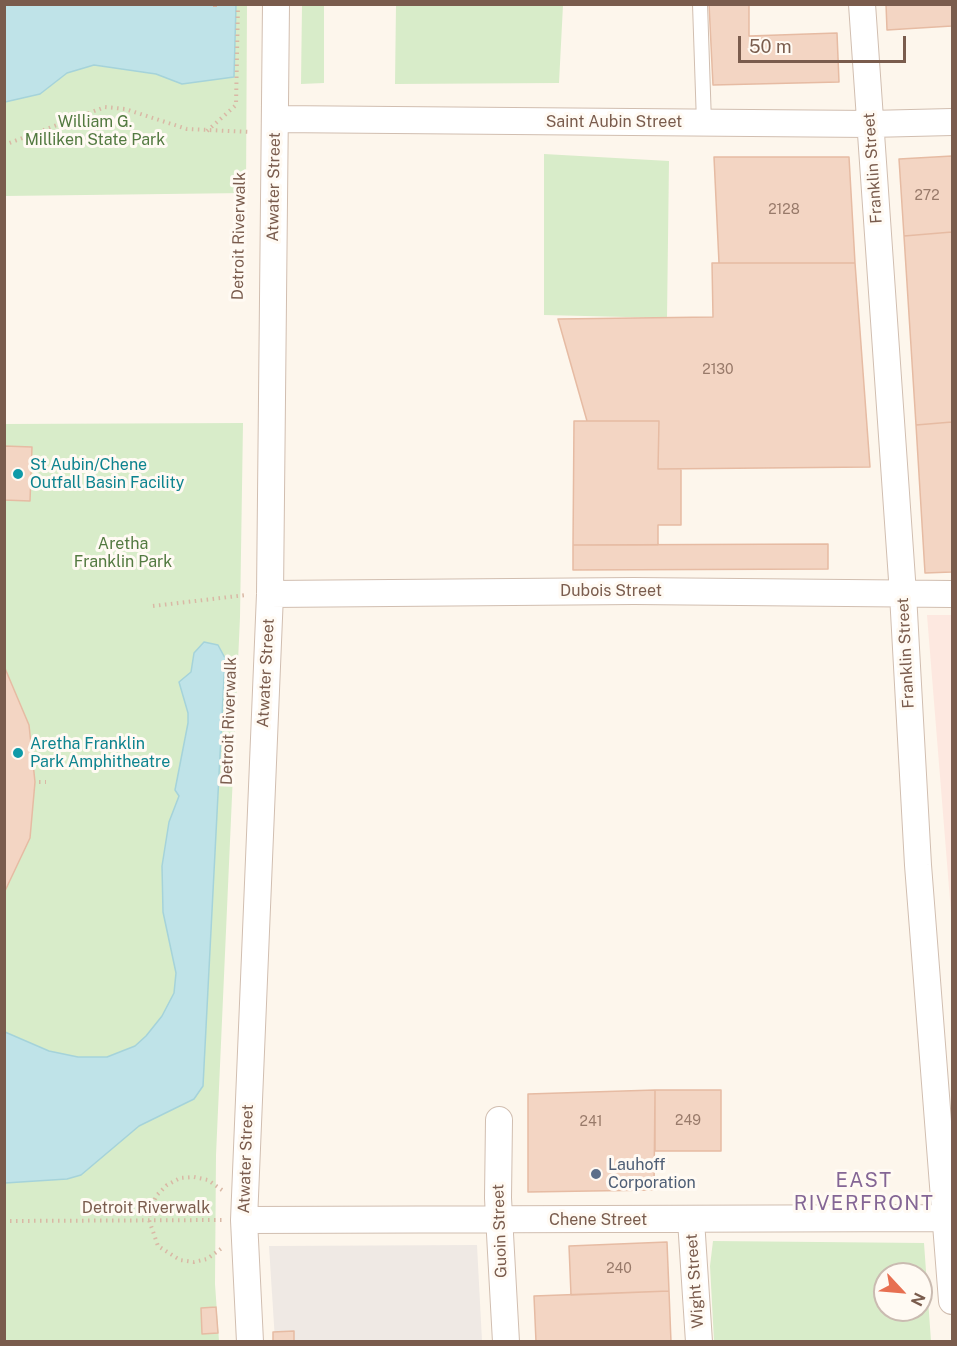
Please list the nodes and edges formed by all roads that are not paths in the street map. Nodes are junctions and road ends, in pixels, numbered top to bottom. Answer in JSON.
{"nodes":[{"id":1,"x":276,"y":4,"type":"edge"},
{"id":2,"x":699,"y":4,"type":"edge"},
{"id":3,"x":862,"y":4,"type":"edge"},
{"id":4,"x":264,"y":120,"type":"junction"},
{"id":5,"x":952,"y":122,"type":"edge"},
{"id":6,"x":704,"y":123,"type":"junction"},
{"id":7,"x":870,"y":124,"type":"junction"},
{"id":8,"x":254,"y":592,"type":"junction"},
{"id":9,"x":903,"y":594,"type":"junction"},
{"id":10,"x":952,"y":594,"type":"edge"},
{"id":11,"x":499,"y":1120,"type":"dead end"},
{"id":12,"x":234,"y":1214,"type":"junction"},
{"id":13,"x":950,"y":1218,"type":"edge"},
{"id":14,"x":499,"y":1219,"type":"junction"},
{"id":15,"x":691,"y":1220,"type":"junction"},
{"id":16,"x":952,"y":1301,"type":"edge"},
{"id":17,"x":250,"y":1341,"type":"edge"},
{"id":18,"x":506,"y":1341,"type":"edge"},
{"id":19,"x":699,"y":1341,"type":"edge"}],
"edges":[{"from":1,"to":4,"type":"street","name":"Atwater Street"},
{"from":2,"to":6,"type":"lane"},
{"from":3,"to":7,"type":"street","name":"Franklin Street"},
{"from":4,"to":6,"type":"street","name":"Saint Aubin Street"},
{"from":4,"to":8,"type":"street","name":"Atwater Street"},
{"from":5,"to":7,"type":"street","name":"Saint Aubin Street"},
{"from":6,"to":7,"type":"street","name":"Saint Aubin Street"},
{"from":7,"to":9,"type":"street","name":"Franklin Street"},
{"from":8,"to":9,"type":"street","name":"Dubois Street"},
{"from":8,"to":12,"type":"street","name":"Atwater Street"},
{"from":9,"to":10,"type":"street","name":"Dubois Street"},
{"from":9,"to":13,"type":"street","name":"Franklin Street"},
{"from":11,"to":14,"type":"street","name":"Guoin Street"},
{"from":12,"to":14,"type":"street","name":"Chene Street"},
{"from":12,"to":17,"type":"street","name":"Atwater Street"},
{"from":13,"to":15,"type":"street","name":"Chene Street"},
{"from":13,"to":16,"type":"street","name":"Franklin Street"},
{"from":14,"to":15,"type":"street","name":"Chene Street"},
{"from":14,"to":18,"type":"street","name":"Guoin Street"},
{"from":15,"to":19,"type":"street","name":"Wight Street"}]}
